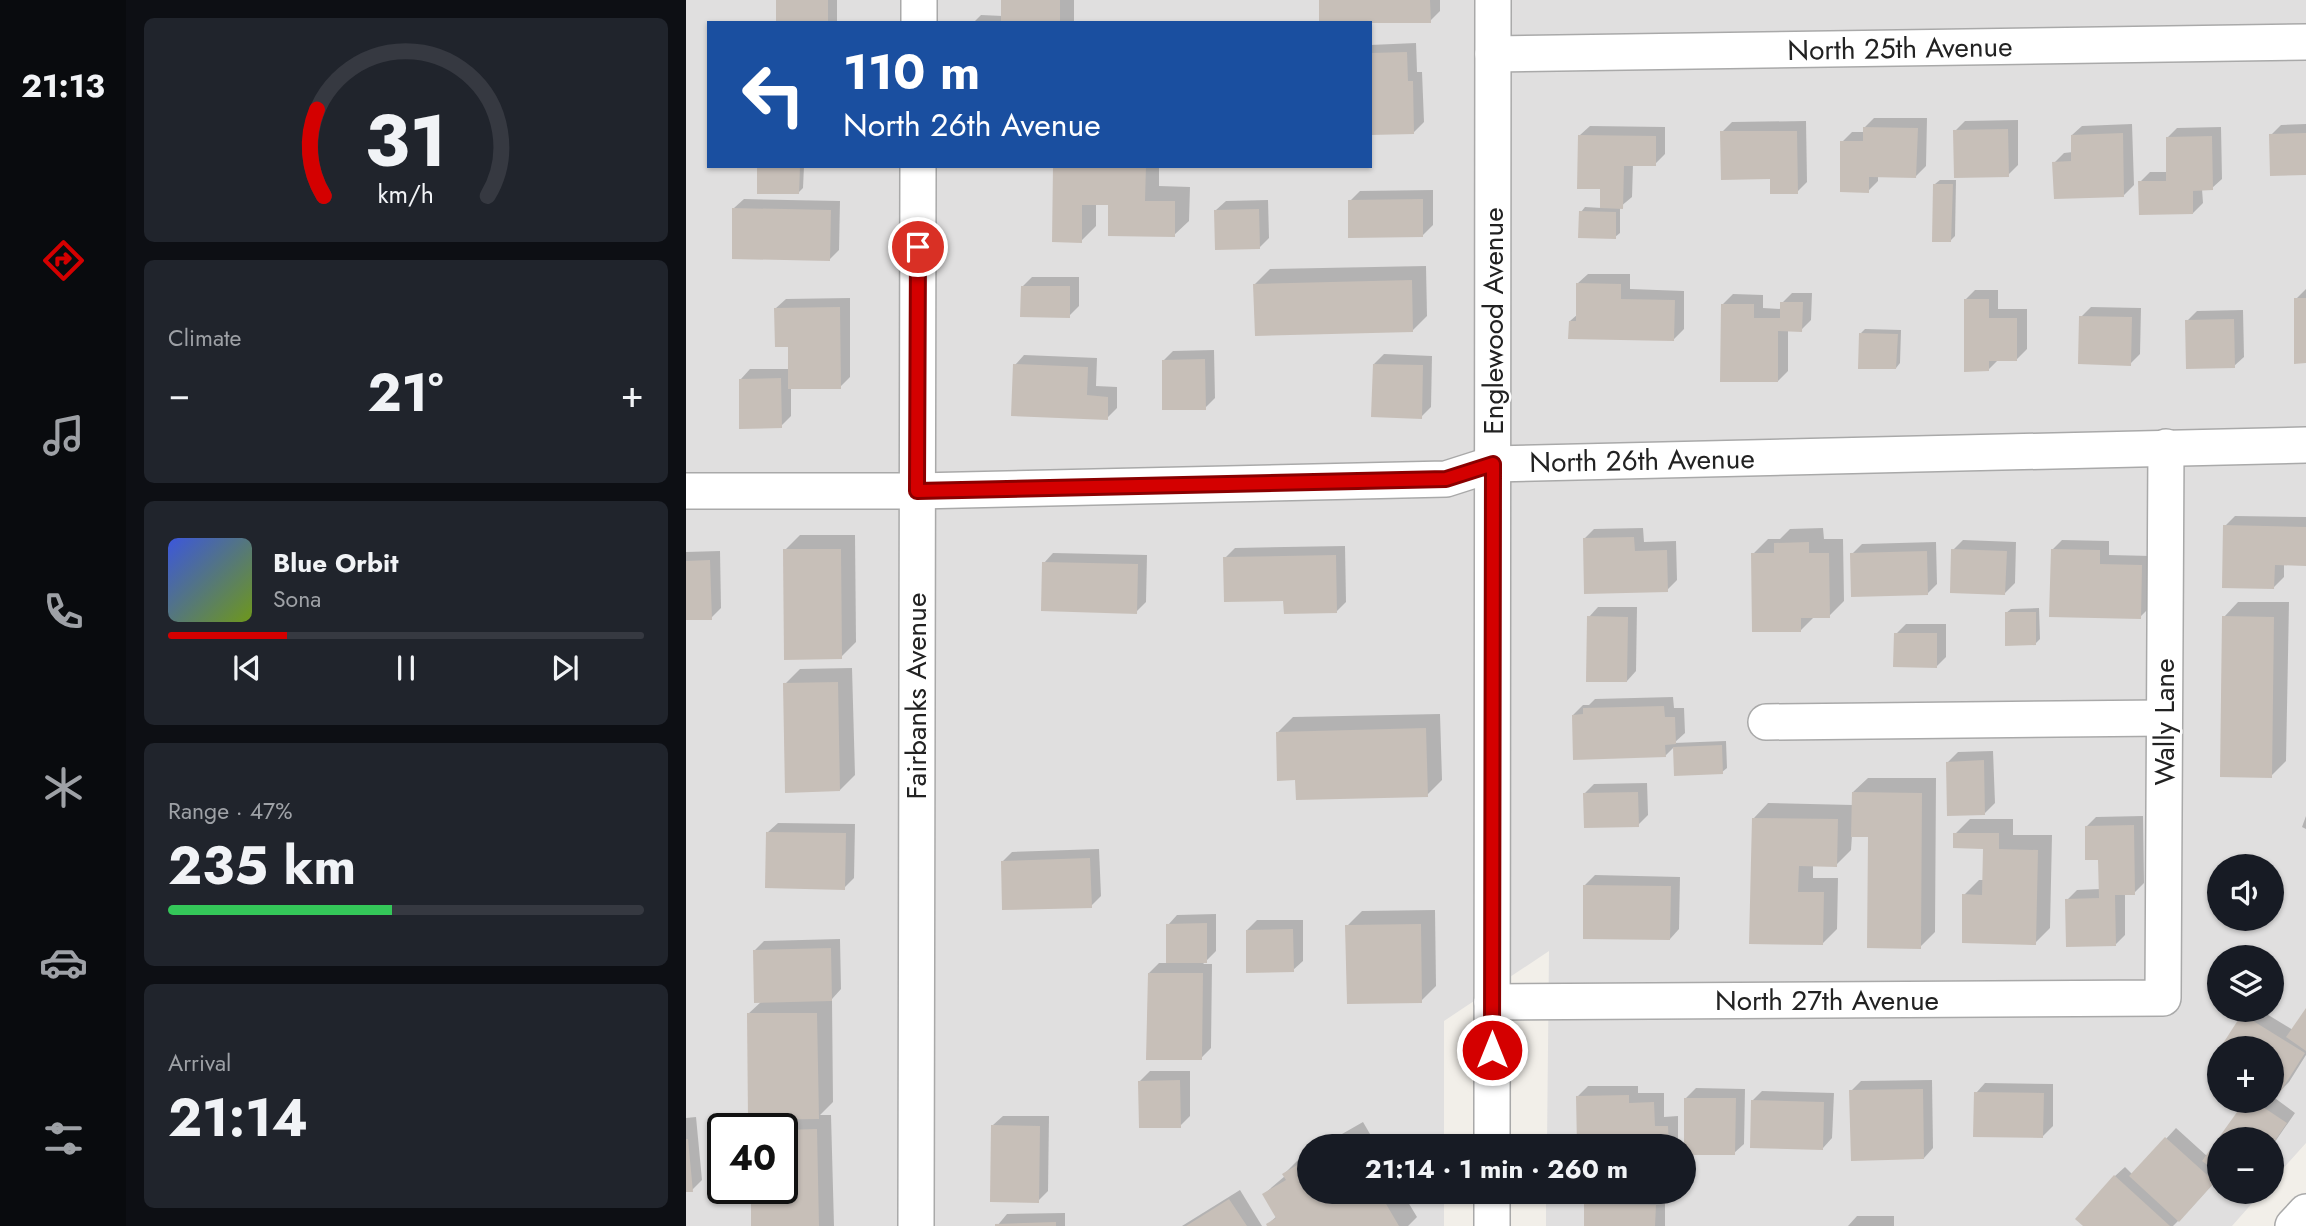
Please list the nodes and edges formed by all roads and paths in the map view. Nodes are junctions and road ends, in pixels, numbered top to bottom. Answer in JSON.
{"nodes":[{"id":1,"x":919,"y":0,"type":"edge"},
{"id":2,"x":1493,"y":0,"type":"edge"},
{"id":3,"x":919,"y":21,"type":"edge"},
{"id":4,"x":2306,"y":42,"type":"edge"},
{"id":5,"x":1493,"y":54,"type":"junction"},
{"id":6,"x":918,"y":168,"type":"edge"},
{"id":7,"x":2306,"y":445,"type":"edge"},
{"id":8,"x":2166,"y":447,"type":"junction"},
{"id":9,"x":1493,"y":464,"type":"junction"},
{"id":10,"x":686,"y":491,"type":"edge"},
{"id":11,"x":917,"y":491,"type":"junction"},
{"id":12,"x":2164,"y":718,"type":"junction"},
{"id":13,"x":1766,"y":722,"type":"dead end"},
{"id":14,"x":2162,"y":998,"type":"joint"},
{"id":15,"x":1492,"y":1002,"type":"junction"},
{"id":16,"x":1492,"y":1134,"type":"edge"},
{"id":17,"x":1492,"y":1204,"type":"edge"},
{"id":18,"x":2306,"y":1212,"type":"edge"},
{"id":19,"x":916,"y":1226,"type":"edge"},
{"id":20,"x":1492,"y":1226,"type":"edge"},
{"id":21,"x":2293,"y":1226,"type":"edge"}],
"edges":[{"from":1,"to":3,"type":"street"},
{"from":2,"to":5,"type":"street","name":"Englewood Avenue"},
{"from":4,"to":5,"type":"street","name":"North 25th Avenue"},
{"from":5,"to":9,"type":"street","name":"Englewood Avenue"},
{"from":6,"to":11,"type":"street","name":"Fairbanks Avenue"},
{"from":7,"to":8,"type":"street","name":"North 26th Avenue"},
{"from":8,"to":9,"type":"street","name":"North 26th Avenue"},
{"from":8,"to":12,"type":"street","name":"Wally Lane"},
{"from":9,"to":11,"type":"street","name":"North 26th Avenue"},
{"from":9,"to":15,"type":"street","name":"Englewood Avenue"},
{"from":10,"to":11,"type":"street","name":"North 26th Avenue"},
{"from":11,"to":19,"type":"street","name":"Fairbanks Avenue"},
{"from":12,"to":13,"type":"street"},
{"from":12,"to":14,"type":"street","name":"Wally Lane"},
{"from":14,"to":15,"type":"street","name":"North 27th Avenue"},
{"from":15,"to":16,"type":"street","name":"Englewood Avenue"},
{"from":17,"to":20,"type":"street"},
{"from":18,"to":21,"type":"street"}]}
